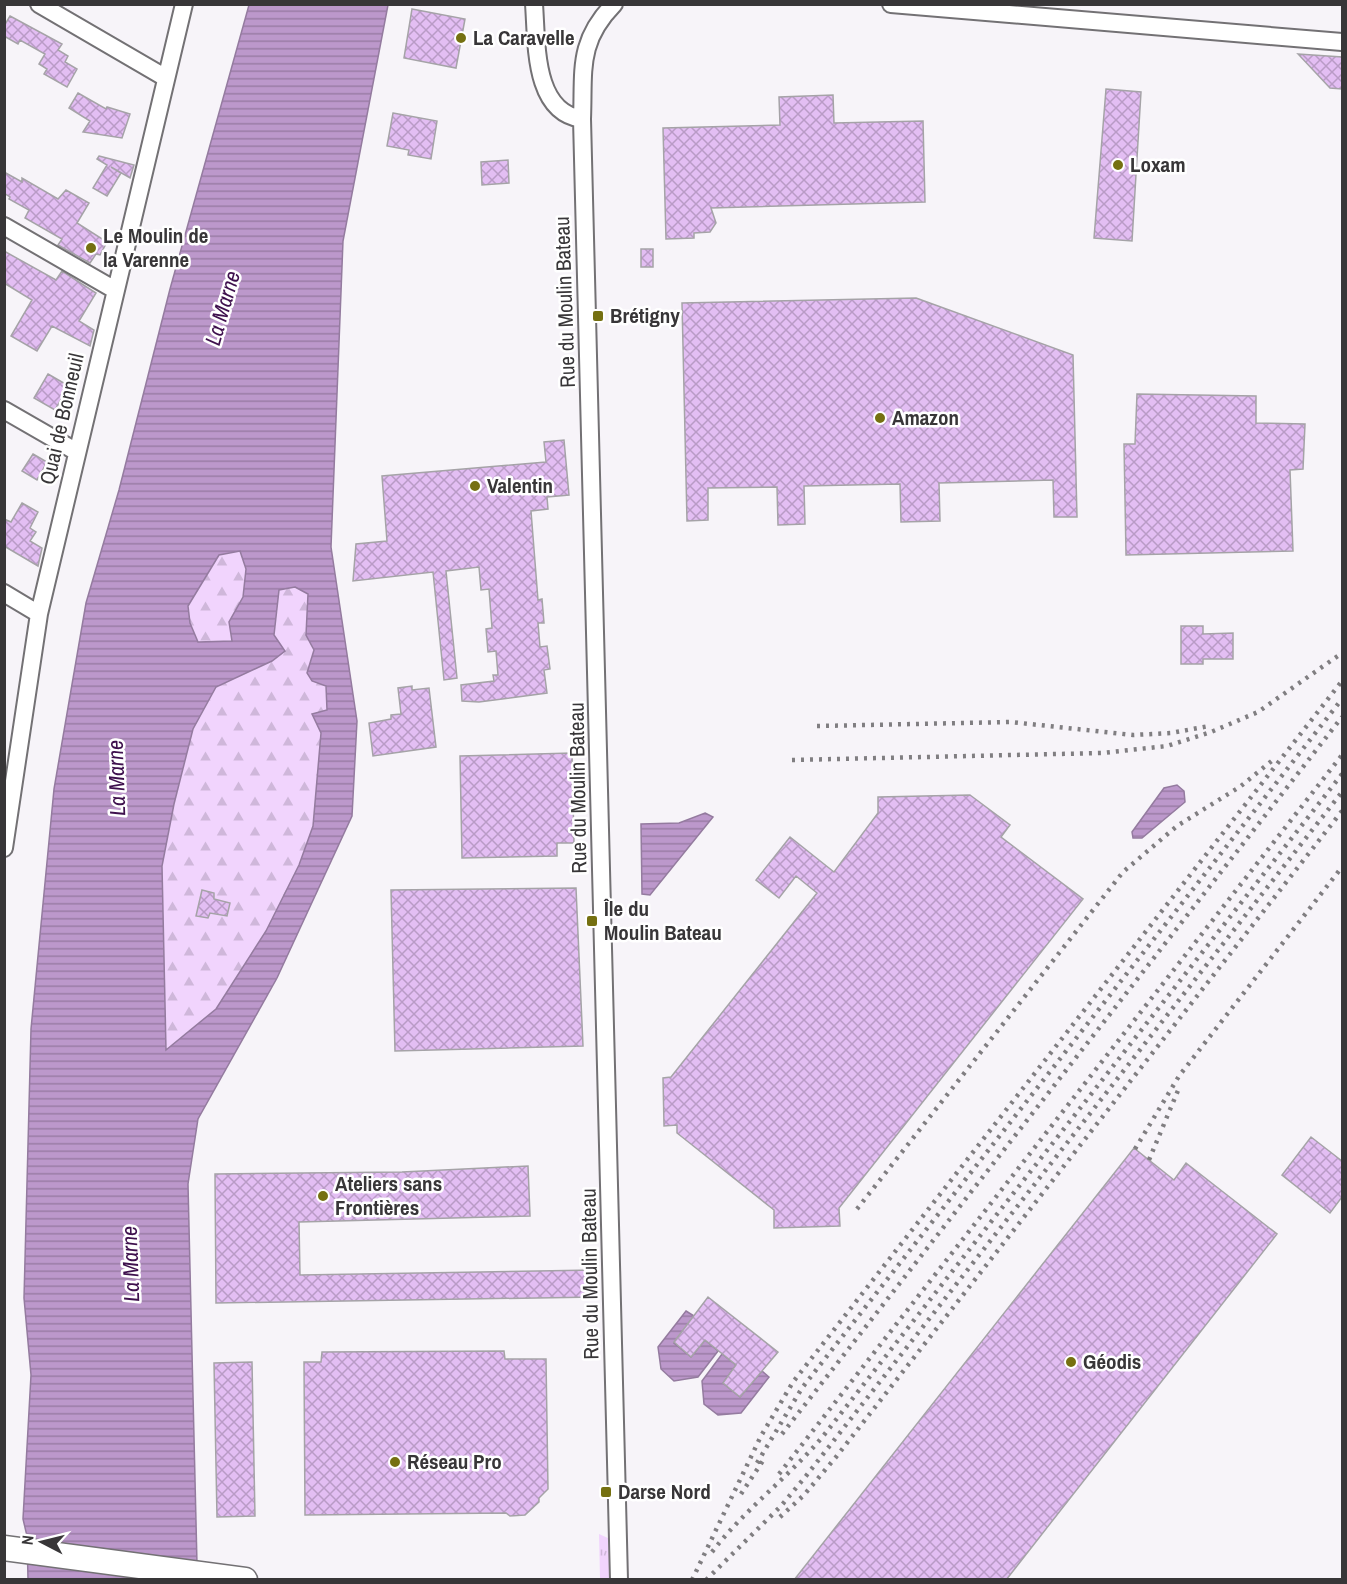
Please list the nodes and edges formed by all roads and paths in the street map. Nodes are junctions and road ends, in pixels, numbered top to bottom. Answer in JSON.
{"nodes":[{"id":1,"x":39,"y":4,"type":"edge"},
{"id":2,"x":184,"y":4,"type":"edge"},
{"id":3,"x":534,"y":4,"type":"edge"},
{"id":4,"x":614,"y":4,"type":"edge"},
{"id":5,"x":891,"y":4,"type":"edge"},
{"id":6,"x":1342,"y":42,"type":"edge"},
{"id":7,"x":166,"y":78,"type":"junction"},
{"id":8,"x":582,"y":119,"type":"junction"},
{"id":9,"x":4,"y":226,"type":"edge"},
{"id":10,"x":115,"y":291,"type":"junction"},
{"id":11,"x":4,"y":410,"type":"edge"},
{"id":12,"x":77,"y":452,"type":"junction"},
{"id":13,"x":4,"y":593,"type":"edge"},
{"id":14,"x":39,"y":614,"type":"junction"},
{"id":15,"x":4,"y":848,"type":"edge"},
{"id":16,"x":8,"y":1548,"type":"edge"},
{"id":17,"x":234,"y":1579,"type":"edge"},
{"id":18,"x":619,"y":1580,"type":"edge"}],
"edges":[{"from":1,"to":7,"type":"street"},
{"from":2,"to":7,"type":"street","name":"Quai de Bonneuil"},
{"from":3,"to":8,"type":"street"},
{"from":4,"to":8,"type":"street","name":"Rue du Moulin Bateau"},
{"from":5,"to":6,"type":"street"},
{"from":7,"to":10,"type":"street","name":"Quai de Bonneuil"},
{"from":8,"to":18,"type":"street","name":"Rue du Moulin Bateau"},
{"from":9,"to":10,"type":"street"},
{"from":10,"to":12,"type":"street","name":"Quai de Bonneuil"},
{"from":11,"to":12,"type":"street"},
{"from":12,"to":14,"type":"street","name":"Quai de Bonneuil"},
{"from":13,"to":14,"type":"street"},
{"from":14,"to":15,"type":"street","name":"Quai de Bonneuil"},
{"from":16,"to":17,"type":"main road"}]}
